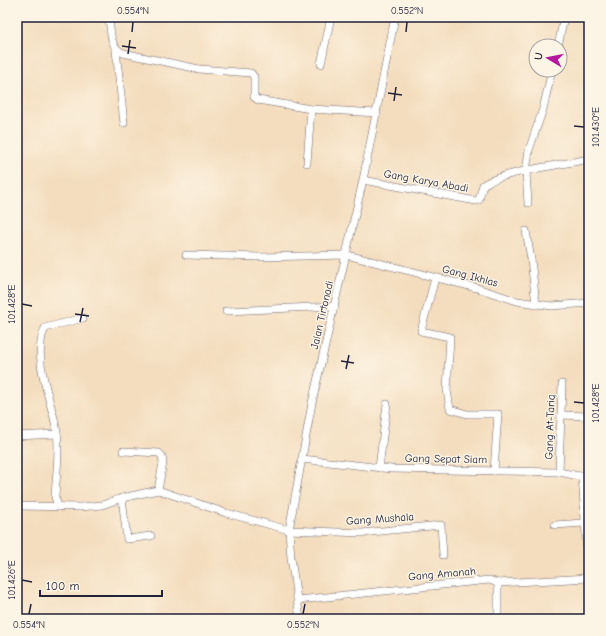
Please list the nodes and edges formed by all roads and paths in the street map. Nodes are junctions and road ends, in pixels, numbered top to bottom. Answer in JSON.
{"nodes":[{"id":1,"x":110,"y":17,"type":"edge"},
{"id":2,"x":331,"y":17,"type":"edge"},
{"id":3,"x":395,"y":17,"type":"edge"},
{"id":4,"x":564,"y":17,"type":"edge"},
{"id":5,"x":560,"y":38,"type":"edge"},
{"id":6,"x":116,"y":50,"type":"junction"},
{"id":7,"x":321,"y":64,"type":"dead end"},
{"id":8,"x":550,"y":78,"type":"edge"},
{"id":9,"x":312,"y":110,"type":"junction"},
{"id":10,"x":377,"y":113,"type":"junction"},
{"id":11,"x":124,"y":123,"type":"dead end"},
{"id":12,"x":589,"y":160,"type":"edge"},
{"id":13,"x":306,"y":163,"type":"dead end"},
{"id":14,"x":526,"y":172,"type":"junction"},
{"id":15,"x":363,"y":180,"type":"junction"},
{"id":16,"x":528,"y":203,"type":"dead end"},
{"id":17,"x":526,"y":230,"type":"dead end"},
{"id":18,"x":186,"y":255,"type":"dead end"},
{"id":19,"x":347,"y":255,"type":"junction"},
{"id":20,"x":435,"y":278,"type":"junction"},
{"id":21,"x":589,"y":303,"type":"edge"},
{"id":22,"x":536,"y":305,"type":"junction"},
{"id":23,"x":335,"y":306,"type":"junction"},
{"id":24,"x":226,"y":312,"type":"dead end"},
{"id":25,"x":84,"y":318,"type":"dead end"},
{"id":26,"x":562,"y":384,"type":"dead end"},
{"id":27,"x":387,"y":404,"type":"dead end"},
{"id":28,"x":561,"y":415,"type":"junction"},
{"id":29,"x":589,"y":416,"type":"edge"},
{"id":30,"x":57,"y":434,"type":"junction"},
{"id":31,"x":17,"y":436,"type":"edge"},
{"id":32,"x":123,"y":451,"type":"dead end"},
{"id":33,"x":302,"y":459,"type":"junction"},
{"id":34,"x":379,"y":468,"type":"junction"},
{"id":35,"x":494,"y":471,"type":"junction"},
{"id":36,"x":559,"y":472,"type":"junction"},
{"id":37,"x":585,"y":477,"type":"edge"},
{"id":38,"x":158,"y":490,"type":"junction"},
{"id":39,"x":122,"y":498,"type":"junction"},
{"id":40,"x":17,"y":506,"type":"edge"},
{"id":41,"x":58,"y":507,"type":"junction"},
{"id":42,"x":584,"y":523,"type":"junction"},
{"id":43,"x":555,"y":525,"type":"dead end"},
{"id":44,"x":289,"y":530,"type":"junction"},
{"id":45,"x":151,"y":536,"type":"dead end"},
{"id":46,"x":588,"y":551,"type":"edge"},
{"id":47,"x":443,"y":555,"type":"dead end"},
{"id":48,"x":589,"y":579,"type":"edge"},
{"id":49,"x":498,"y":583,"type":"junction"},
{"id":50,"x":298,"y":600,"type":"junction"},
{"id":51,"x":300,"y":619,"type":"edge"},
{"id":52,"x":498,"y":619,"type":"edge"}],
"edges":[{"from":1,"to":6,"type":"street"},
{"from":2,"to":7,"type":"street"},
{"from":3,"to":10,"type":"street","name":"Jalan Tirtonadi"},
{"from":4,"to":5,"type":"street"},
{"from":6,"to":9,"type":"street"},
{"from":6,"to":11,"type":"street"},
{"from":8,"to":14,"type":"street"},
{"from":9,"to":10,"type":"street"},
{"from":9,"to":13,"type":"street"},
{"from":10,"to":15,"type":"street","name":"Jalan Tirtonadi"},
{"from":12,"to":14,"type":"street","name":"Gang Karya Abadi"},
{"from":14,"to":15,"type":"street","name":"Gang Karya Abadi"},
{"from":14,"to":16,"type":"street"},
{"from":15,"to":19,"type":"street","name":"Jalan Tirtonadi"},
{"from":17,"to":22,"type":"street"},
{"from":18,"to":19,"type":"street","name":"Gang Ikhlas"},
{"from":19,"to":20,"type":"street","name":"Gang Ikhlas"},
{"from":19,"to":23,"type":"street","name":"Jalan Tirtonadi"},
{"from":20,"to":22,"type":"street","name":"Gang Ikhlas"},
{"from":20,"to":35,"type":"street"},
{"from":21,"to":22,"type":"street","name":"Gang Ikhlas"},
{"from":23,"to":24,"type":"street"},
{"from":23,"to":33,"type":"street","name":"Jalan Tirtonadi"},
{"from":25,"to":30,"type":"street"},
{"from":26,"to":28,"type":"street","name":"Gang At-Tariq"},
{"from":27,"to":34,"type":"street"},
{"from":28,"to":29,"type":"street"},
{"from":28,"to":36,"type":"street","name":"Gang At-Tariq"},
{"from":30,"to":31,"type":"street"},
{"from":30,"to":41,"type":"street"},
{"from":32,"to":38,"type":"street"},
{"from":33,"to":34,"type":"street","name":"Gang Sepat Siam"},
{"from":33,"to":44,"type":"street","name":"Jalan Tirtonadi"},
{"from":34,"to":35,"type":"street","name":"Gang Sepat Siam"},
{"from":35,"to":36,"type":"street","name":"Gang Sepat Siam"},
{"from":36,"to":37,"type":"street","name":"Gang Sepat Siam"},
{"from":37,"to":42,"type":"street"},
{"from":38,"to":39,"type":"street"},
{"from":38,"to":44,"type":"street"},
{"from":39,"to":41,"type":"street"},
{"from":39,"to":45,"type":"street"},
{"from":40,"to":41,"type":"street"},
{"from":42,"to":43,"type":"street"},
{"from":42,"to":46,"type":"street"},
{"from":44,"to":47,"type":"street","name":"Gang Mushala"},
{"from":44,"to":50,"type":"street","name":"Jalan Tirtonadi"},
{"from":46,"to":48,"type":"street"},
{"from":48,"to":49,"type":"street","name":"Gang Amanah"},
{"from":49,"to":50,"type":"street","name":"Gang Amanah"},
{"from":49,"to":52,"type":"street"},
{"from":50,"to":51,"type":"street","name":"Jalan Tirtonadi"}]}
